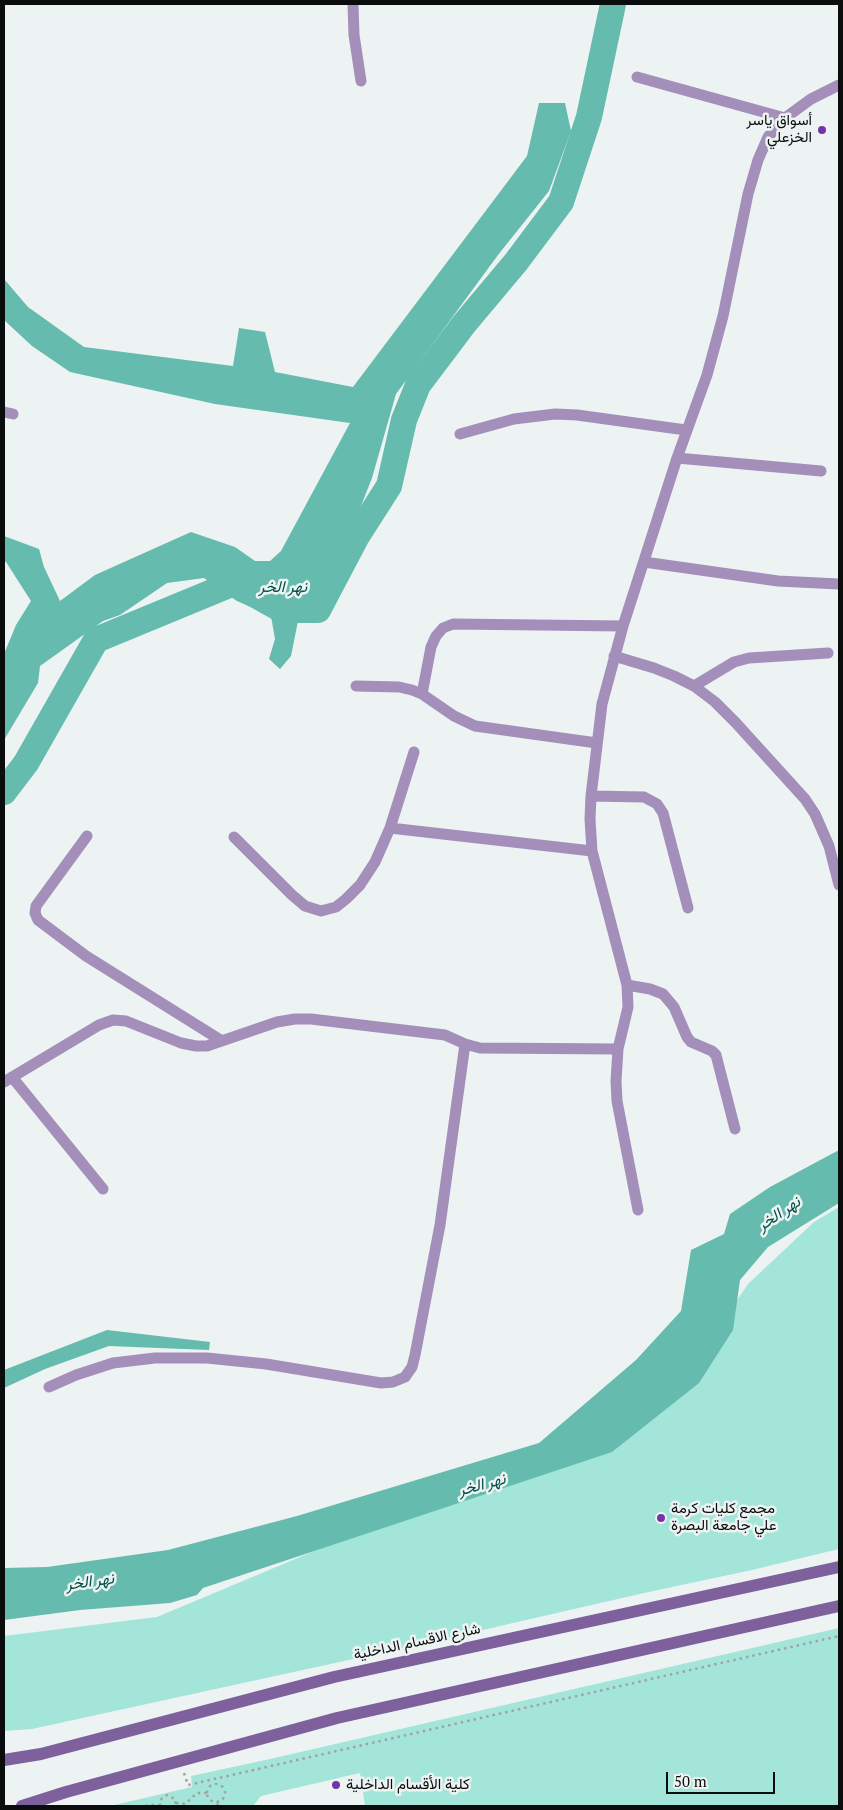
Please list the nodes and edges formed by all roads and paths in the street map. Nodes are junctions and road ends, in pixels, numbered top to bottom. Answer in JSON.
{"nodes":[{"id":1,"x":353,"y":4,"type":"edge"},
{"id":2,"x":637,"y":77,"type":"dead end"},
{"id":3,"x":361,"y":81,"type":"dead end"},
{"id":4,"x":839,"y":85,"type":"edge"},
{"id":5,"x":785,"y":118,"type":"junction"},
{"id":6,"x":686,"y":430,"type":"junction"},
{"id":7,"x":460,"y":434,"type":"dead end"},
{"id":8,"x":677,"y":458,"type":"junction"},
{"id":9,"x":821,"y":471,"type":"dead end"},
{"id":10,"x":644,"y":562,"type":"junction"},
{"id":11,"x":839,"y":584,"type":"edge"},
{"id":12,"x":623,"y":626,"type":"junction"},
{"id":13,"x":828,"y":653,"type":"dead end"},
{"id":14,"x":614,"y":656,"type":"junction"},
{"id":15,"x":356,"y":686,"type":"dead end"},
{"id":16,"x":694,"y":686,"type":"junction"},
{"id":17,"x":422,"y":694,"type":"junction"},
{"id":18,"x":596,"y":743,"type":"junction"},
{"id":19,"x":414,"y":752,"type":"dead end"},
{"id":20,"x":591,"y":796,"type":"junction"},
{"id":21,"x":390,"y":828,"type":"junction"},
{"id":22,"x":87,"y":836,"type":"dead end"},
{"id":23,"x":234,"y":837,"type":"dead end"},
{"id":24,"x":592,"y":851,"type":"junction"},
{"id":25,"x":839,"y":885,"type":"edge"},
{"id":26,"x":688,"y":908,"type":"dead end"},
{"id":27,"x":627,"y":985,"type":"junction"},
{"id":28,"x":222,"y":1041,"type":"junction"},
{"id":29,"x":464,"y":1044,"type":"junction"},
{"id":30,"x":618,"y":1049,"type":"junction"},
{"id":31,"x":8,"y":1079,"type":"edge"},
{"id":32,"x":735,"y":1129,"type":"dead end"},
{"id":33,"x":103,"y":1189,"type":"dead end"},
{"id":34,"x":638,"y":1210,"type":"dead end"},
{"id":35,"x":49,"y":1386,"type":"dead end"},
{"id":36,"x":839,"y":1567,"type":"edge"},
{"id":37,"x":839,"y":1606,"type":"edge"},
{"id":38,"x":839,"y":1636,"type":"edge"},
{"id":39,"x":4,"y":1760,"type":"edge"},
{"id":40,"x":181,"y":1761,"type":"junction"},
{"id":41,"x":213,"y":1779,"type":"junction"},
{"id":42,"x":214,"y":1784,"type":"junction"},
{"id":43,"x":207,"y":1794,"type":"junction"},
{"id":44,"x":219,"y":1801,"type":"junction"},
{"id":45,"x":176,"y":1804,"type":"edge"},
{"id":46,"x":22,"y":1806,"type":"edge"},
{"id":47,"x":145,"y":1806,"type":"edge"},
{"id":48,"x":159,"y":1806,"type":"edge"},
{"id":49,"x":216,"y":1806,"type":"edge"}],
"edges":[{"from":1,"to":3,"type":"street"},
{"from":2,"to":5,"type":"street"},
{"from":4,"to":5,"type":"street"},
{"from":5,"to":6,"type":"street"},
{"from":6,"to":7,"type":"street"},
{"from":6,"to":8,"type":"street"},
{"from":8,"to":9,"type":"street"},
{"from":8,"to":10,"type":"street"},
{"from":10,"to":11,"type":"street"},
{"from":10,"to":12,"type":"street"},
{"from":12,"to":14,"type":"street"},
{"from":12,"to":17,"type":"street"},
{"from":13,"to":16,"type":"street"},
{"from":14,"to":16,"type":"street"},
{"from":14,"to":18,"type":"street"},
{"from":15,"to":17,"type":"street"},
{"from":16,"to":25,"type":"street"},
{"from":17,"to":18,"type":"street"},
{"from":18,"to":20,"type":"street"},
{"from":19,"to":21,"type":"street"},
{"from":20,"to":24,"type":"street"},
{"from":20,"to":26,"type":"street"},
{"from":21,"to":23,"type":"street"},
{"from":21,"to":24,"type":"street"},
{"from":22,"to":28,"type":"street"},
{"from":24,"to":27,"type":"street"},
{"from":27,"to":30,"type":"street"},
{"from":27,"to":32,"type":"street"},
{"from":28,"to":29,"type":"street"},
{"from":28,"to":31,"type":"street"},
{"from":29,"to":30,"type":"street"},
{"from":29,"to":35,"type":"street"},
{"from":30,"to":34,"type":"street"},
{"from":31,"to":33,"type":"street"},
{"from":36,"to":39,"type":"street","name":"شارع الاقسام الداخلية"},
{"from":37,"to":40,"type":"street"},
{"from":38,"to":41,"type":"path"},
{"from":40,"to":41,"type":"path"},
{"from":40,"to":46,"type":"street"},
{"from":41,"to":42,"type":"path"},
{"from":42,"to":43,"type":"path"},
{"from":42,"to":44,"type":"path"},
{"from":43,"to":44,"type":"path"},
{"from":43,"to":45,"type":"path"},
{"from":44,"to":49,"type":"path"},
{"from":45,"to":48,"type":"path"},
{"from":47,"to":48,"type":"path"}]}
